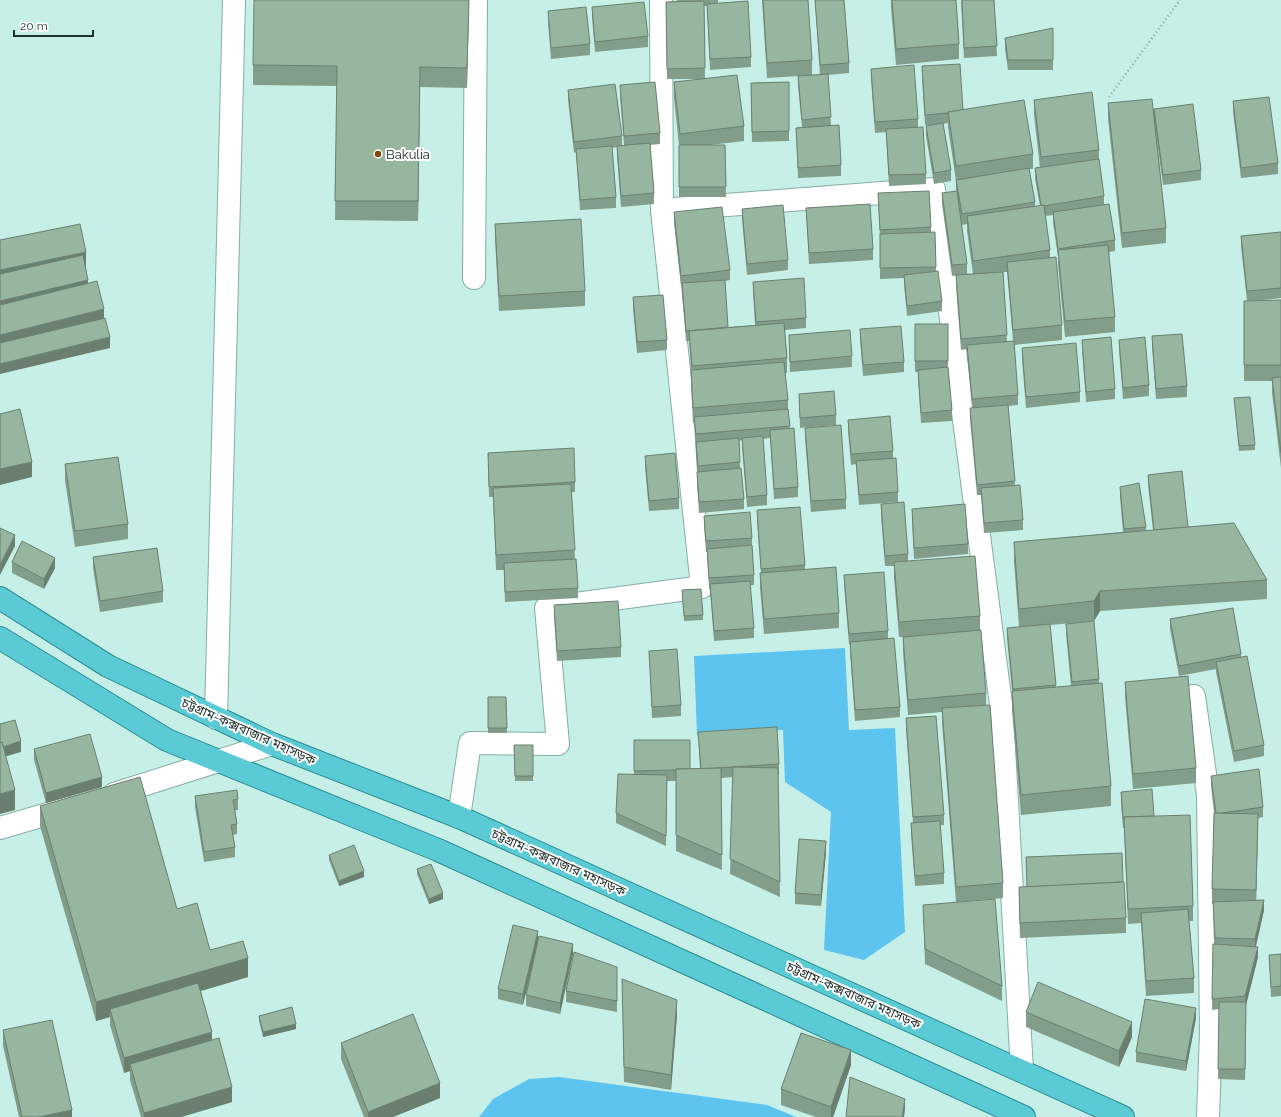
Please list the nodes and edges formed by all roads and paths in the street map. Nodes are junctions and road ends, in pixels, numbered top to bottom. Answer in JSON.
{"nodes":[{"id":1,"x":234,"y":0,"type":"edge"},
{"id":2,"x":476,"y":0,"type":"edge"},
{"id":3,"x":661,"y":0,"type":"edge"},
{"id":4,"x":1180,"y":0,"type":"edge"},
{"id":5,"x":1110,"y":97,"type":"dead end"},
{"id":6,"x":662,"y":210,"type":"junction"},
{"id":7,"x":474,"y":278,"type":"dead end"},
{"id":8,"x":0,"y":598,"type":"edge"},
{"id":9,"x":0,"y":638,"type":"edge"},
{"id":10,"x":1194,"y":696,"type":"dead end"},
{"id":11,"x":216,"y":718,"type":"junction"},
{"id":12,"x":272,"y":744,"type":"junction"},
{"id":13,"x":217,"y":761,"type":"junction"},
{"id":14,"x":459,"y":817,"type":"junction"},
{"id":15,"x":0,"y":828,"type":"edge"},
{"id":16,"x":1022,"y":1071,"type":"junction"},
{"id":17,"x":1024,"y":1117,"type":"edge"},
{"id":18,"x":1123,"y":1117,"type":"edge"},
{"id":19,"x":1208,"y":1117,"type":"edge"}],
"edges":[{"from":1,"to":11,"type":"street"},
{"from":2,"to":7,"type":"street"},
{"from":3,"to":6,"type":"street"},
{"from":4,"to":5,"type":"path"},
{"from":6,"to":14,"type":"street"},
{"from":6,"to":16,"type":"street"},
{"from":8,"to":11,"type":"highway","name":"চট্টগ্রাম-কক্সবাজার মহাসড়ক"},
{"from":9,"to":13,"type":"highway"},
{"from":10,"to":19,"type":"street"},
{"from":11,"to":12,"type":"highway","name":"চট্টগ্রাম-কক্সবাজার মহাসড়ক"},
{"from":12,"to":13,"type":"street"},
{"from":12,"to":14,"type":"highway","name":"চট্টগ্রাম-কক্সবাজার মহাসড়ক"},
{"from":13,"to":15,"type":"street"},
{"from":13,"to":17,"type":"highway"},
{"from":14,"to":16,"type":"highway","name":"চট্টগ্রাম-কক্সবাজার মহাসড়ক"},
{"from":16,"to":18,"type":"highway","name":"চট্টগ্রাম-কক্সবাজার মহাসড়ক"}]}
